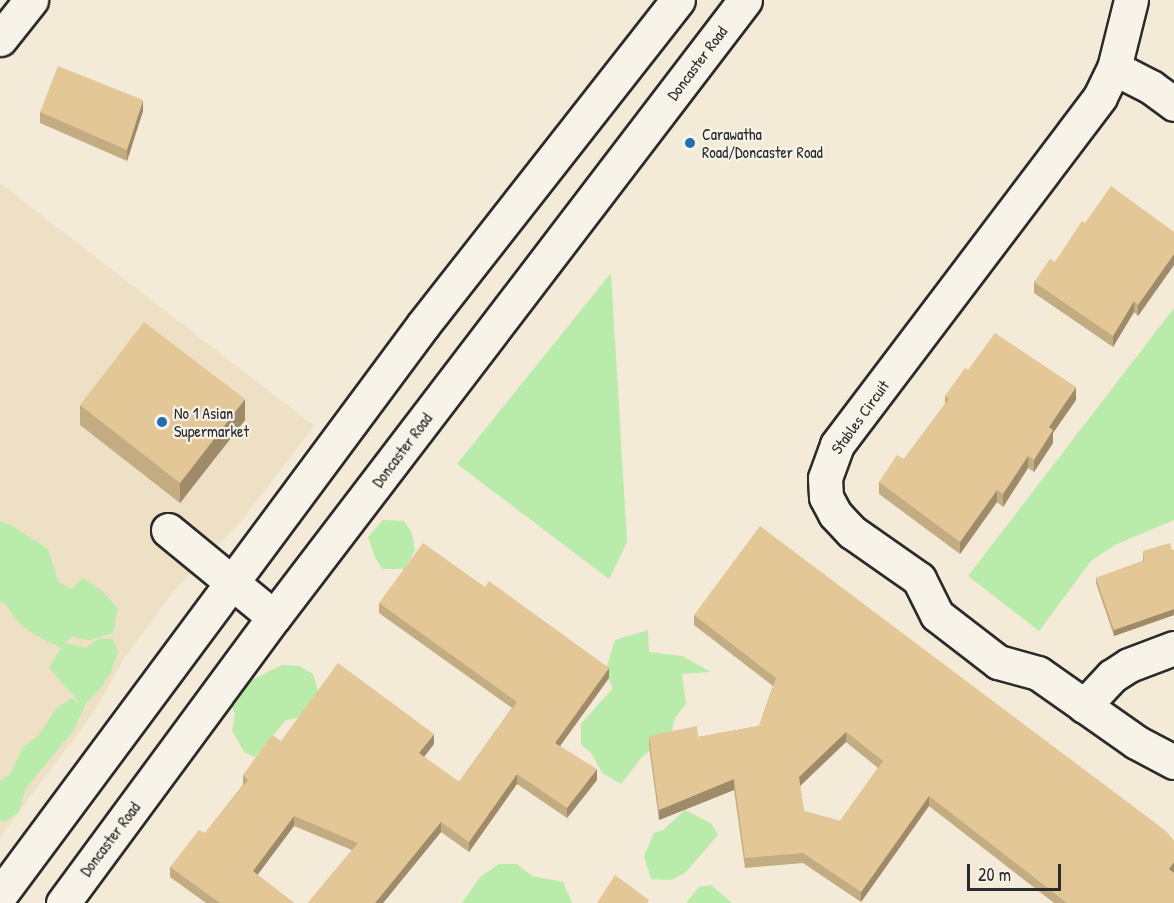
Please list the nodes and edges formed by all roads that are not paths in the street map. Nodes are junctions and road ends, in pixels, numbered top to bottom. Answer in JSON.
{"nodes":[{"id":1,"x":31,"y":0,"type":"edge"},
{"id":2,"x":678,"y":0,"type":"edge"},
{"id":3,"x":745,"y":0,"type":"edge"},
{"id":4,"x":1131,"y":0,"type":"edge"},
{"id":5,"x":0,"y":39,"type":"edge"},
{"id":6,"x":1114,"y":68,"type":"junction"},
{"id":7,"x":1174,"y":104,"type":"edge"},
{"id":8,"x":168,"y":530,"type":"dead end"},
{"id":9,"x":231,"y":583,"type":"junction"},
{"id":10,"x":274,"y":617,"type":"junction"},
{"id":11,"x":1174,"y":648,"type":"edge"},
{"id":12,"x":1084,"y":706,"type":"junction"},
{"id":13,"x":1174,"y":762,"type":"edge"},
{"id":14,"x":0,"y":895,"type":"edge"},
{"id":15,"x":75,"y":899,"type":"edge"}],
"edges":[{"from":1,"to":5,"type":"main road"},
{"from":2,"to":9,"type":"main road"},
{"from":3,"to":10,"type":"main road","name":"Doncaster Road"},
{"from":4,"to":6,"type":"main road","name":"Stables Circuit"},
{"from":6,"to":7,"type":"main road"},
{"from":6,"to":12,"type":"main road","name":"Stables Circuit"},
{"from":8,"to":9,"type":"main road"},
{"from":9,"to":10,"type":"main road"},
{"from":9,"to":14,"type":"main road"},
{"from":10,"to":15,"type":"main road","name":"Doncaster Road"},
{"from":11,"to":12,"type":"main road"},
{"from":12,"to":13,"type":"main road","name":"Stables Circuit"}]}
